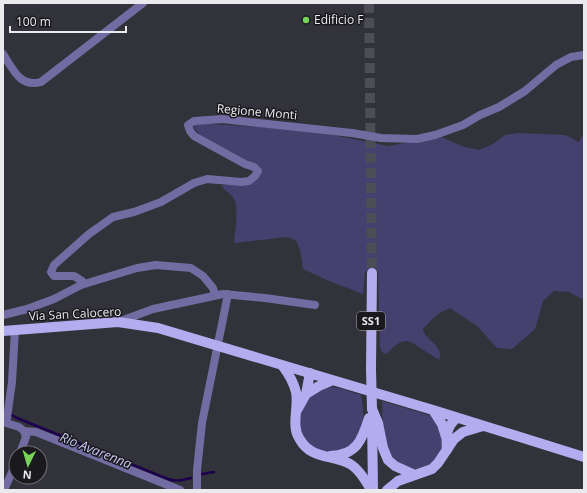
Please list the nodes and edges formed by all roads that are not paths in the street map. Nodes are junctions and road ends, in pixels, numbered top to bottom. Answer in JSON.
{"nodes":[{"id":1,"x":142,"y":3,"type":"edge"},
{"id":2,"x":3,"y":54,"type":"edge"},
{"id":3,"x":584,"y":55,"type":"edge"},
{"id":4,"x":372,"y":273,"type":"tunnel mouth"},
{"id":5,"x":80,"y":285,"type":"junction"},
{"id":6,"x":228,"y":294,"type":"junction"},
{"id":7,"x":215,"y":295,"type":"junction"},
{"id":8,"x":315,"y":305,"type":"dead end"},
{"id":9,"x":3,"y":315,"type":"edge"},
{"id":10,"x":118,"y":322,"type":"junction"},
{"id":11,"x":15,"y":330,"type":"junction"},
{"id":12,"x":3,"y":331,"type":"edge"},
{"id":13,"x":218,"y":346,"type":"junction"},
{"id":14,"x":282,"y":365,"type":"junction"},
{"id":15,"x":310,"y":374,"type":"junction"},
{"id":16,"x":331,"y":381,"type":"junction"},
{"id":17,"x":296,"y":392,"type":"junction"},
{"id":18,"x":306,"y":394,"type":"junction"},
{"id":19,"x":372,"y":409,"type":"junction"},
{"id":20,"x":433,"y":410,"type":"junction"},
{"id":21,"x":296,"y":412,"type":"junction"},
{"id":22,"x":457,"y":418,"type":"junction"},
{"id":23,"x":5,"y":420,"type":"edge"},
{"id":24,"x":483,"y":426,"type":"junction"},
{"id":25,"x":24,"y":431,"type":"junction"},
{"id":26,"x":450,"y":438,"type":"junction"},
{"id":27,"x":23,"y":445,"type":"edge"},
{"id":28,"x":324,"y":456,"type":"junction"},
{"id":29,"x":584,"y":457,"type":"edge"},
{"id":30,"x":415,"y":475,"type":"junction"},
{"id":31,"x":180,"y":490,"type":"edge"},
{"id":32,"x":198,"y":490,"type":"edge"},
{"id":33,"x":372,"y":490,"type":"edge"},
{"id":34,"x":387,"y":490,"type":"edge"}],
"edges":[{"from":1,"to":2,"type":"street"},
{"from":3,"to":5,"type":"street","name":"Regione Monti"},
{"from":4,"to":19,"type":"main road","number":"SS1","bridge":true},
{"from":5,"to":7,"type":"street"},
{"from":5,"to":9,"type":"street"},
{"from":6,"to":7,"type":"street"},
{"from":6,"to":8,"type":"street"},
{"from":6,"to":13,"type":"street"},
{"from":7,"to":10,"type":"street"},
{"from":10,"to":11,"type":"main road","name":"Via San Calocero"},
{"from":10,"to":13,"type":"main road","name":"Via San Calocero"},
{"from":11,"to":12,"type":"main road","name":"Via San Calocero"},
{"from":11,"to":23,"type":"street"},
{"from":13,"to":14,"type":"main road","name":"Via San Calocero"},
{"from":13,"to":32,"type":"street"},
{"from":14,"to":15,"type":"main road","name":"Via San Calocero"},
{"from":14,"to":17,"type":"main road"},
{"from":15,"to":16,"type":"main road","name":"Via San Calocero"},
{"from":15,"to":17,"type":"main road"},
{"from":15,"to":18,"type":"main road"},
{"from":16,"to":18,"type":"main road"},
{"from":16,"to":20,"type":"main road","name":"Via San Calocero"},
{"from":17,"to":21,"type":"main road"},
{"from":18,"to":21,"type":"main road"},
{"from":19,"to":28,"type":"main road"},
{"from":19,"to":30,"type":"main road"},
{"from":19,"to":33,"type":"main road","number":"SS1"},
{"from":20,"to":22,"type":"main road","name":"Via San Calocero"},
{"from":20,"to":26,"type":"main road"},
{"from":21,"to":28,"type":"main road"},
{"from":22,"to":24,"type":"main road","name":"Via San Calocero"},
{"from":22,"to":26,"type":"main road"},
{"from":23,"to":25,"type":"street"},
{"from":24,"to":26,"type":"main road"},
{"from":24,"to":29,"type":"main road","name":"Via San Calocero"},
{"from":25,"to":27,"type":"street"},
{"from":25,"to":31,"type":"street"},
{"from":26,"to":30,"type":"main road"},
{"from":28,"to":33,"type":"main road"},
{"from":30,"to":34,"type":"main road"}]}
